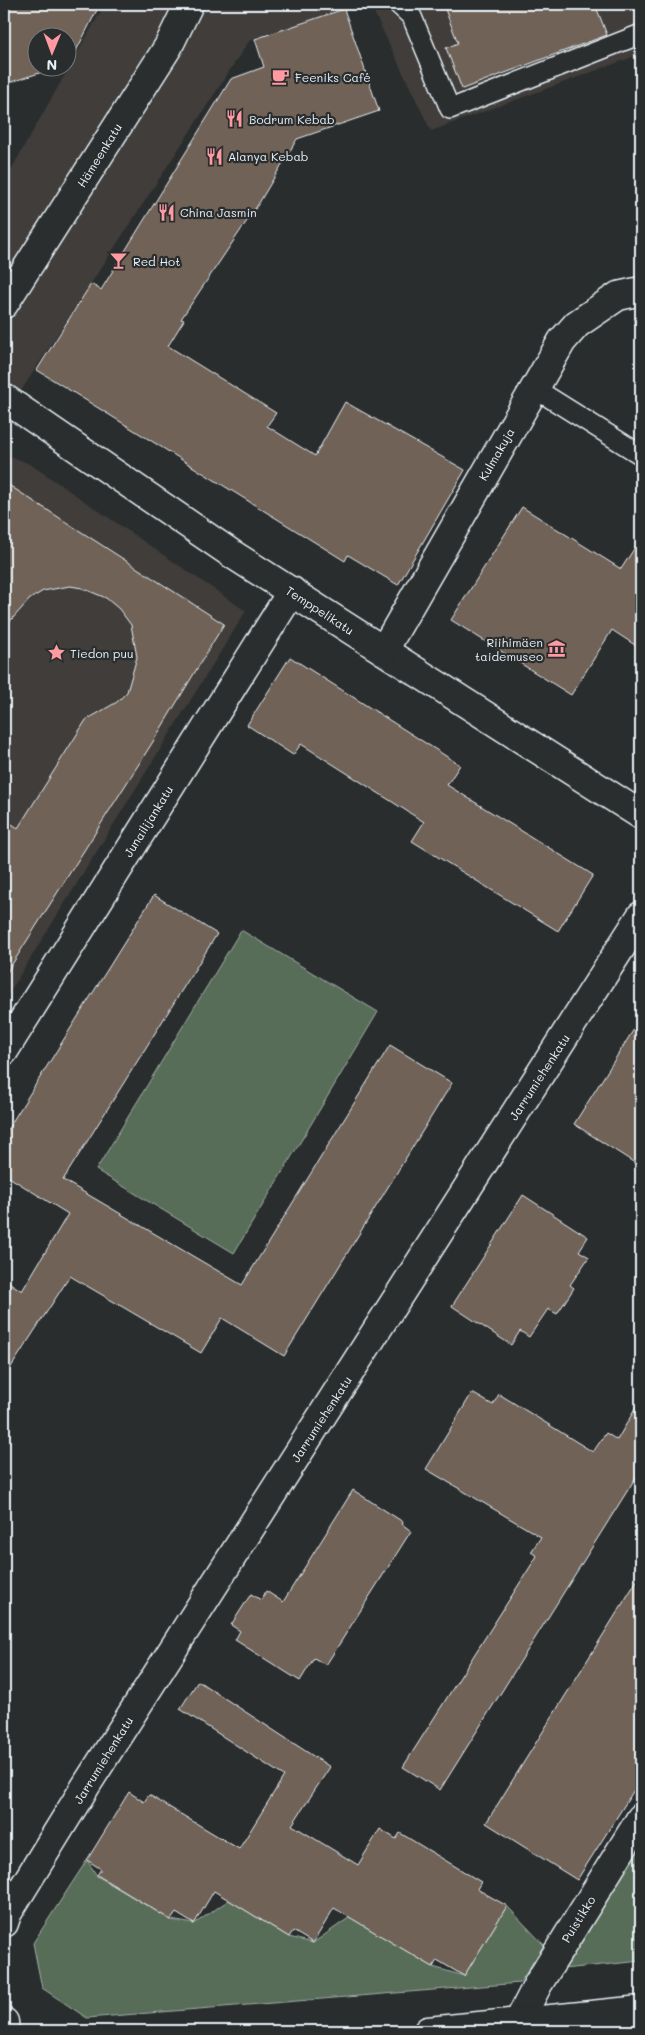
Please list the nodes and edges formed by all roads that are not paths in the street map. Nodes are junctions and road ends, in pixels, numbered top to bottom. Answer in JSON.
{"nodes":[{"id":1,"x":189,"y":4,"type":"edge"},
{"id":2,"x":398,"y":4,"type":"edge"},
{"id":3,"x":641,"y":34,"type":"edge"},
{"id":4,"x":641,"y":291,"type":"edge"},
{"id":5,"x":4,"y":304,"type":"edge"},
{"id":6,"x":534,"y":388,"type":"junction"},
{"id":7,"x":4,"y":398,"type":"edge"},
{"id":8,"x":641,"y":455,"type":"edge"},
{"id":9,"x":292,"y":591,"type":"junction"},
{"id":10,"x":384,"y":650,"type":"junction"},
{"id":11,"x":641,"y":816,"type":"edge"},
{"id":12,"x":641,"y":916,"type":"edge"},
{"id":13,"x":4,"y":1051,"type":"edge"},
{"id":14,"x":641,"y":1818,"type":"edge"},
{"id":15,"x":4,"y":1923,"type":"edge"},
{"id":16,"x":641,"y":2010,"type":"edge"},
{"id":17,"x":4,"y":2022,"type":"edge"},
{"id":18,"x":519,"y":2022,"type":"junction"},
{"id":19,"x":6,"y":2031,"type":"edge"},
{"id":20,"x":428,"y":2031,"type":"edge"}],
"edges":[{"from":1,"to":5,"type":"street","name":"Hämeenkatu"},
{"from":2,"to":3,"type":"lane"},
{"from":4,"to":6,"type":"street","name":"Kulmakuja"},
{"from":6,"to":8,"type":"lane"},
{"from":6,"to":10,"type":"street","name":"Kulmakuja"},
{"from":7,"to":9,"type":"street","name":"Temppelikatu"},
{"from":9,"to":10,"type":"street","name":"Temppelikatu"},
{"from":9,"to":13,"type":"street","name":"Junailijankatu"},
{"from":10,"to":11,"type":"street","name":"Temppelikatu"},
{"from":12,"to":15,"type":"street","name":"Jarrumiehenkatu"},
{"from":14,"to":18,"type":"street","name":"Puistikko"},
{"from":16,"to":18,"type":"street"},
{"from":17,"to":19,"type":"street"},
{"from":18,"to":20,"type":"street"}]}
